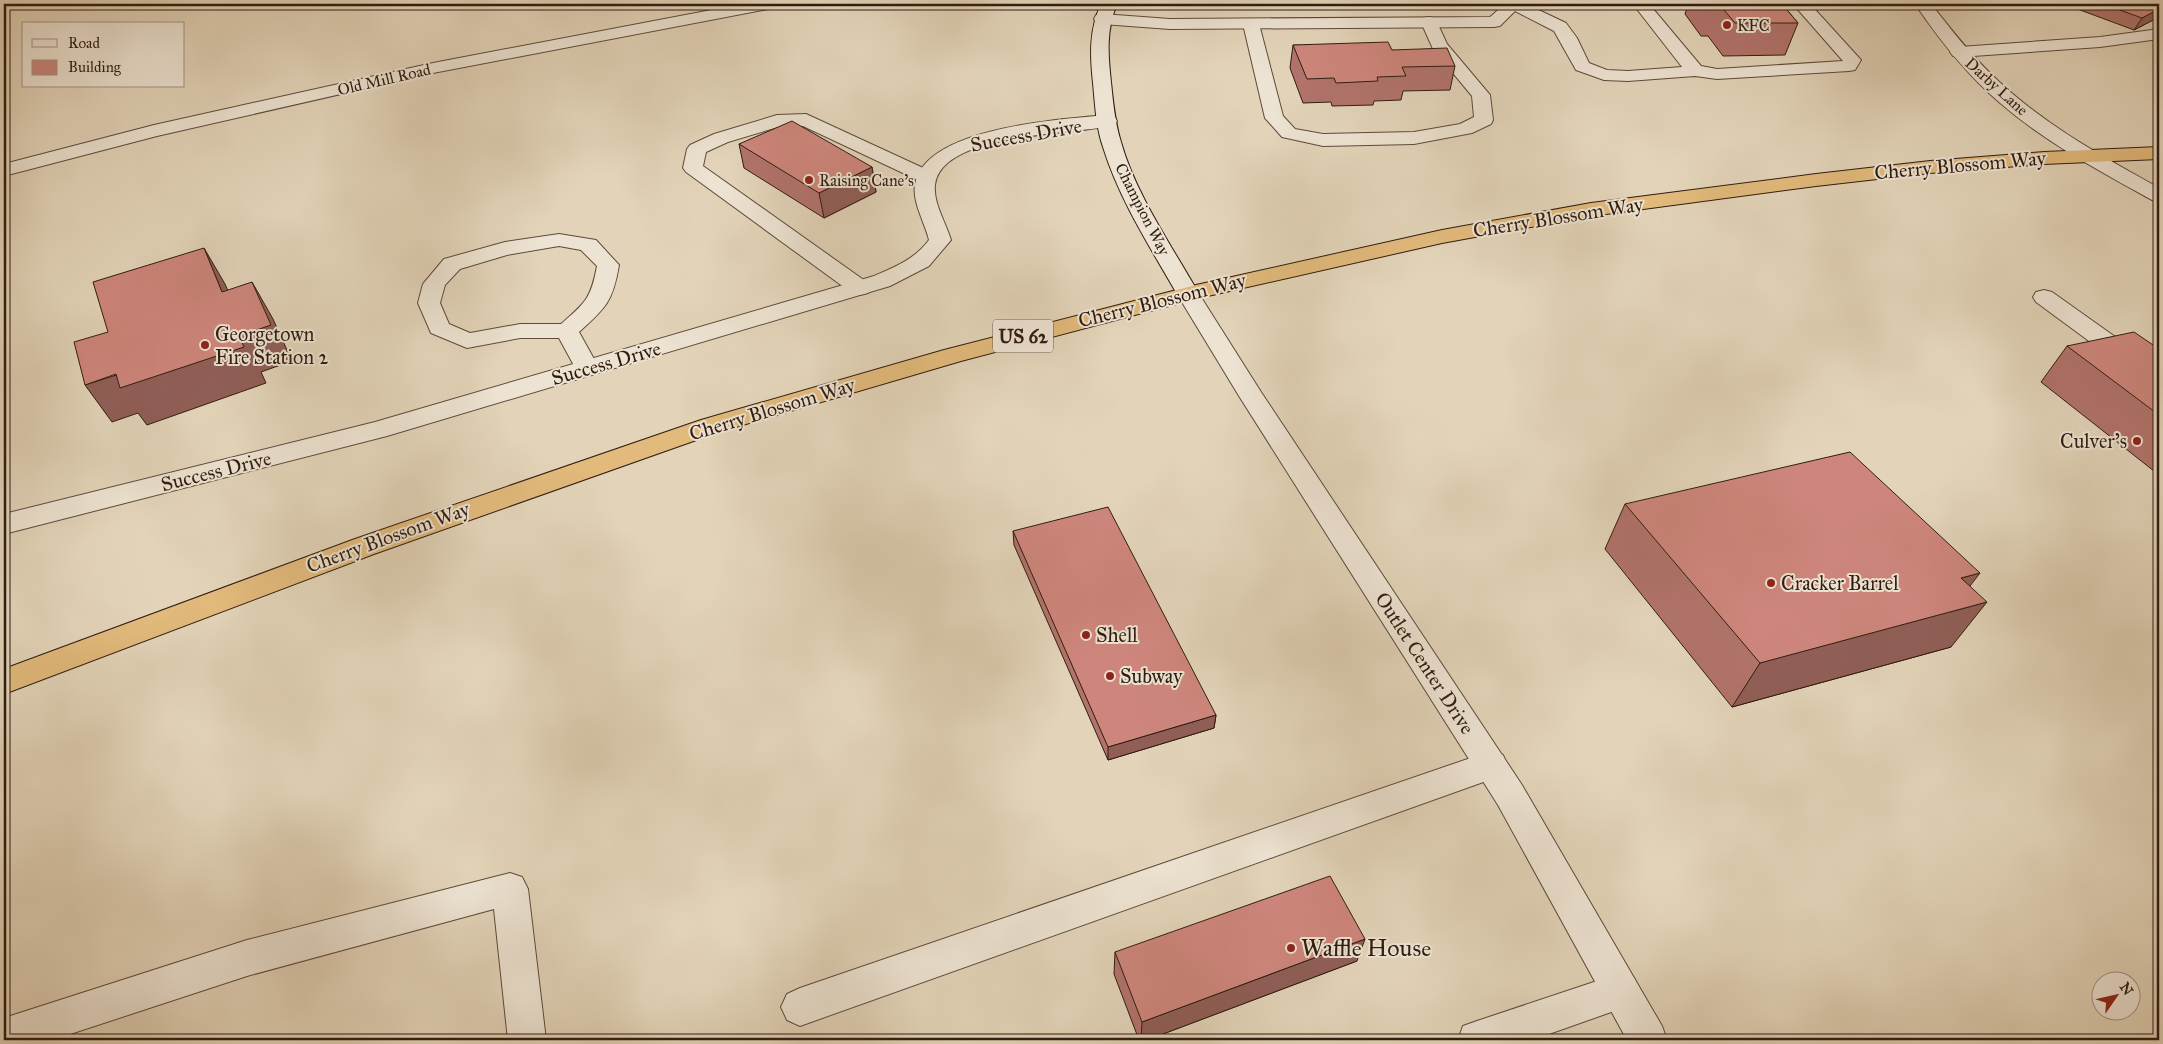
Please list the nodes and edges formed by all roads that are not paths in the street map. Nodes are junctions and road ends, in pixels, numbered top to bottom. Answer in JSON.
{"nodes":[{"id":1,"x":768,"y":4,"type":"edge"},
{"id":2,"x":1514,"y":4,"type":"edge"},
{"id":3,"x":1641,"y":4,"type":"edge"},
{"id":4,"x":1802,"y":4,"type":"edge"},
{"id":5,"x":1923,"y":4,"type":"edge"},
{"id":6,"x":1105,"y":12,"type":"edge"},
{"id":7,"x":1429,"y":22,"type":"junction"},
{"id":8,"x":1251,"y":24,"type":"junction"},
{"id":9,"x":2159,"y":34,"type":"edge"},
{"id":10,"x":1959,"y":52,"type":"junction"},
{"id":11,"x":1695,"y":71,"type":"junction"},
{"id":12,"x":1108,"y":121,"type":"junction"},
{"id":13,"x":2159,"y":153,"type":"edge"},
{"id":14,"x":2083,"y":154,"type":"junction"},
{"id":15,"x":4,"y":170,"type":"edge"},
{"id":16,"x":927,"y":177,"type":"junction"},
{"id":17,"x":2159,"y":196,"type":"edge"},
{"id":18,"x":860,"y":288,"type":"junction"},
{"id":19,"x":1188,"y":294,"type":"junction"},
{"id":20,"x":2044,"y":297,"type":"dead end"},
{"id":21,"x":567,"y":331,"type":"junction"},
{"id":22,"x":587,"y":368,"type":"junction"},
{"id":23,"x":2159,"y":380,"type":"edge"},
{"id":24,"x":4,"y":524,"type":"edge"},
{"id":25,"x":4,"y":682,"type":"edge"},
{"id":26,"x":1490,"y":766,"type":"junction"},
{"id":27,"x":1621,"y":991,"type":"junction"},
{"id":28,"x":800,"y":1007,"type":"dead end"},
{"id":29,"x":4,"y":1037,"type":"edge"},
{"id":30,"x":527,"y":1040,"type":"edge"},
{"id":31,"x":1476,"y":1040,"type":"edge"},
{"id":32,"x":1648,"y":1040,"type":"edge"}],
"edges":[{"from":1,"to":15,"type":"street","name":"Old Mill Road"},
{"from":2,"to":7,"type":"street"},
{"from":2,"to":11,"type":"street"},
{"from":3,"to":11,"type":"street"},
{"from":4,"to":11,"type":"street"},
{"from":5,"to":10,"type":"street","name":"Darby Lane"},
{"from":6,"to":8,"type":"street"},
{"from":6,"to":12,"type":"street","name":"Champion Way"},
{"from":7,"to":8,"type":"street"},
{"from":7,"to":8,"type":"street"},
{"from":9,"to":10,"type":"street"},
{"from":10,"to":14,"type":"street","name":"Darby Lane"},
{"from":12,"to":16,"type":"street","name":"Success Drive"},
{"from":12,"to":19,"type":"street","name":"Champion Way"},
{"from":13,"to":14,"type":"highway","name":"Cherry Blossom Way","number":"US 62"},
{"from":14,"to":17,"type":"street","name":"Darby Lane"},
{"from":14,"to":19,"type":"highway","name":"Cherry Blossom Way","number":"US 62"},
{"from":16,"to":18,"type":"street","name":"Success Drive"},
{"from":16,"to":18,"type":"street"},
{"from":18,"to":22,"type":"street","name":"Success Drive"},
{"from":19,"to":25,"type":"highway","name":"Cherry Blossom Way","number":"US 62"},
{"from":19,"to":26,"type":"street","name":"Outlet Center Drive"},
{"from":20,"to":23,"type":"street"},
{"from":21,"to":21,"type":"street"},
{"from":21,"to":22,"type":"street"},
{"from":22,"to":24,"type":"street","name":"Success Drive"},
{"from":26,"to":27,"type":"street","name":"Outlet Center Drive"},
{"from":26,"to":28,"type":"street"},
{"from":27,"to":31,"type":"street"},
{"from":27,"to":32,"type":"street","name":"Outlet Center Drive"},
{"from":29,"to":30,"type":"street"}]}
